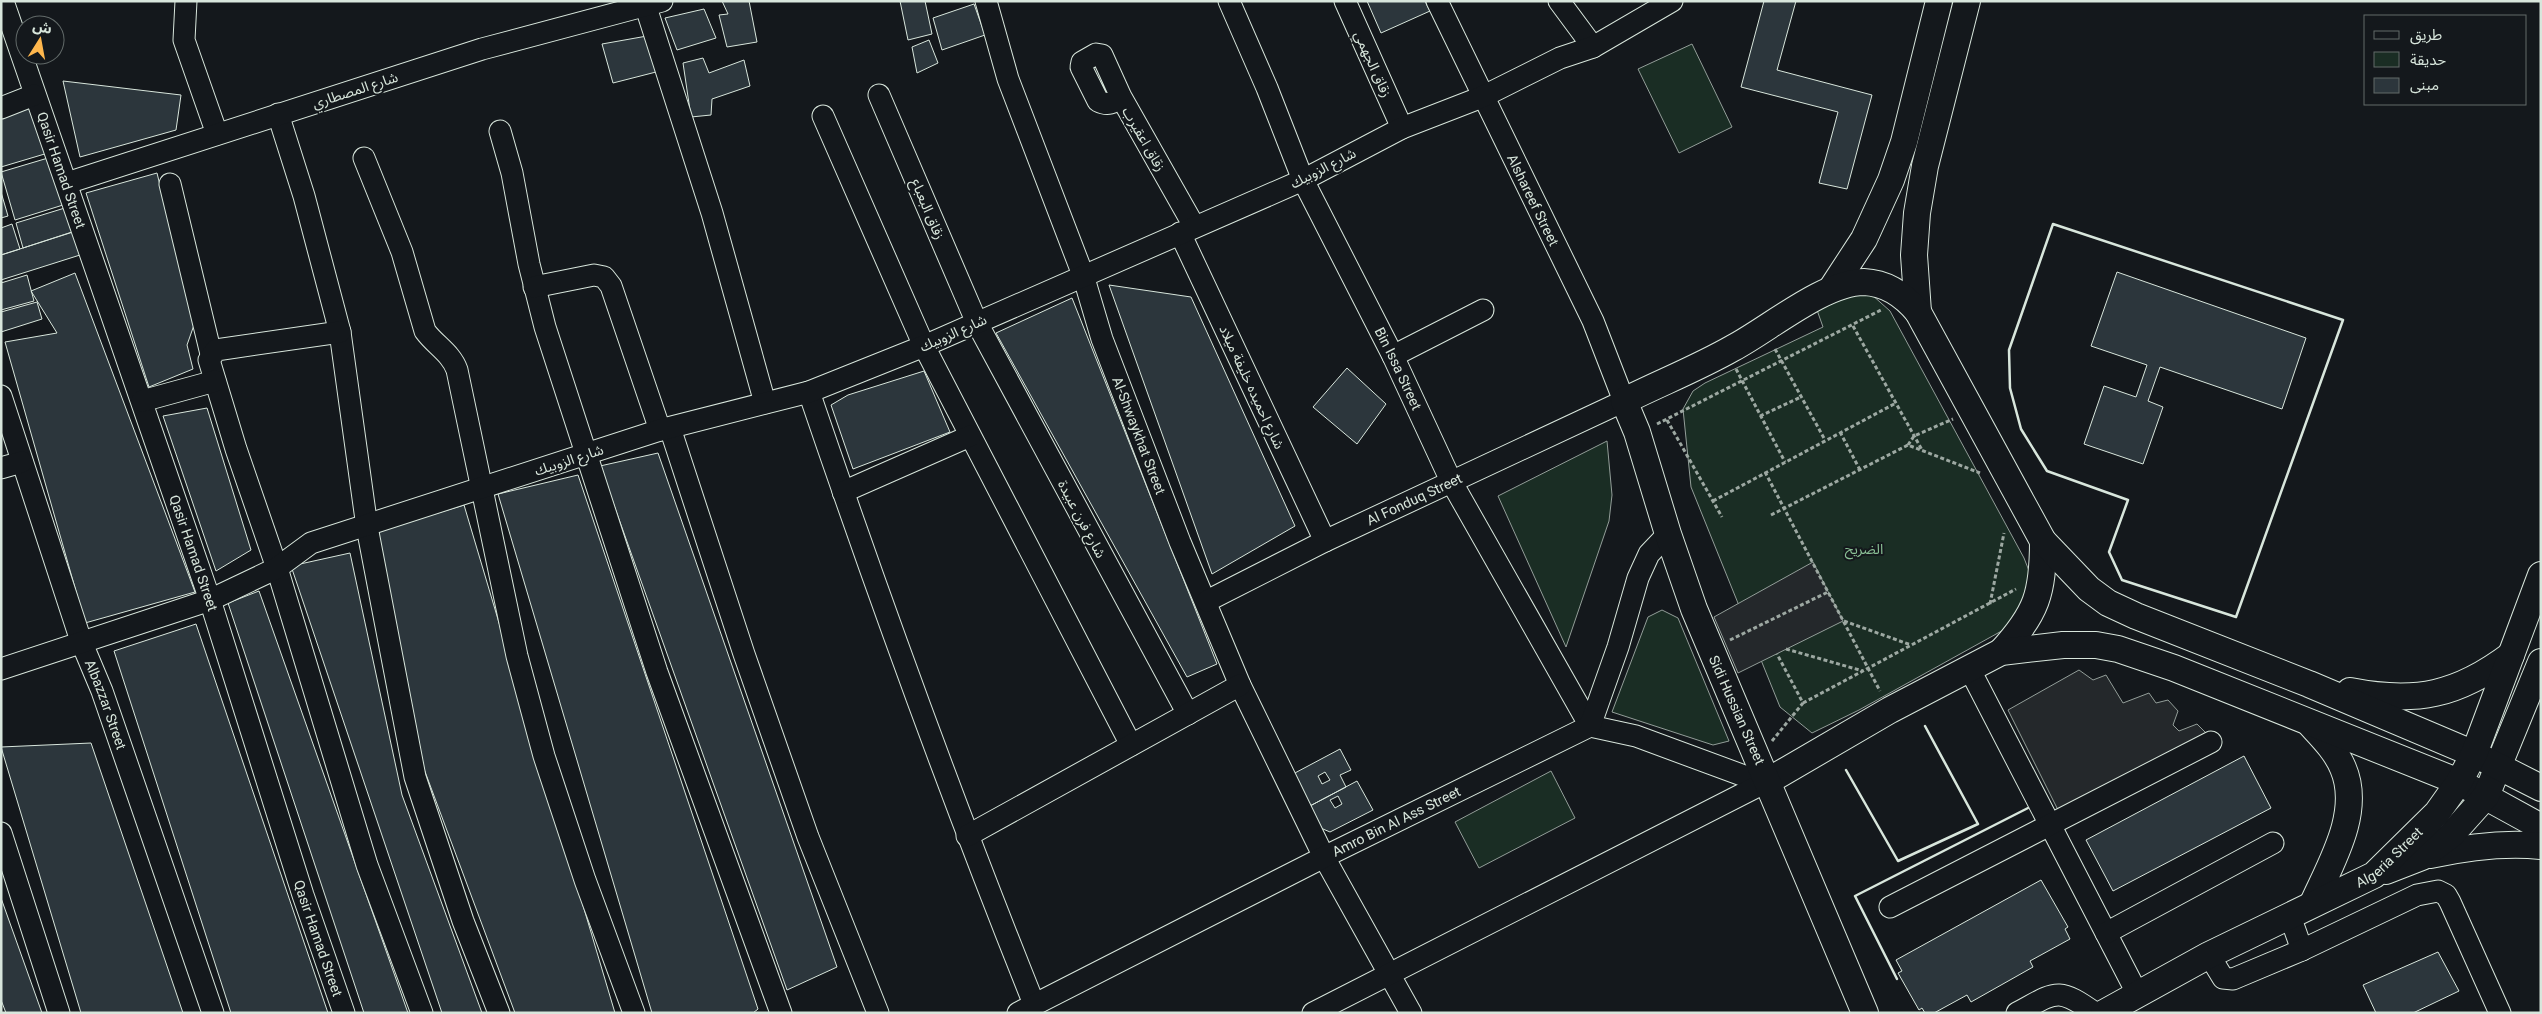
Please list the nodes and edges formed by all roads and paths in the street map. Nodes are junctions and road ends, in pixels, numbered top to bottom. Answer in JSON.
{"nodes":[{"id":1,"x":2,"y":1,"type":"edge"},
{"id":2,"x":986,"y":1,"type":"edge"},
{"id":3,"x":1229,"y":1,"type":"edge"},
{"id":4,"x":1345,"y":1,"type":"edge"},
{"id":5,"x":1437,"y":1,"type":"edge"},
{"id":6,"x":1559,"y":1,"type":"edge"},
{"id":7,"x":1939,"y":1,"type":"edge"},
{"id":8,"x":1967,"y":1,"type":"edge"},
{"id":9,"x":187,"y":2,"type":"edge"},
{"id":10,"x":1667,"y":2,"type":"edge"},
{"id":11,"x":651,"y":3,"type":"edge"},
{"id":12,"x":1593,"y":47,"type":"junction"},
{"id":13,"x":1096,"y":54,"type":"dead end"},
{"id":14,"x":34,"y":95,"type":"junction"},
{"id":15,"x":879,"y":95,"type":"dead end"},
{"id":16,"x":1482,"y":97,"type":"junction"},
{"id":17,"x":1,"y":108,"type":"edge"},
{"id":18,"x":278,"y":114,"type":"junction"},
{"id":19,"x":823,"y":116,"type":"dead end"},
{"id":20,"x":1402,"y":128,"type":"junction"},
{"id":21,"x":500,"y":131,"type":"dead end"},
{"id":22,"x":217,"y":134,"type":"junction"},
{"id":23,"x":364,"y":158,"type":"dead end"},
{"id":24,"x":1303,"y":180,"type":"junction"},
{"id":25,"x":67,"y":183,"type":"junction"},
{"id":26,"x":170,"y":184,"type":"dead end"},
{"id":27,"x":1187,"y":229,"type":"junction"},
{"id":28,"x":1084,"y":275,"type":"junction"},
{"id":29,"x":534,"y":287,"type":"junction"},
{"id":30,"x":1832,"y":288,"type":"junction"},
{"id":31,"x":1912,"y":305,"type":"junction"},
{"id":32,"x":1483,"y":310,"type":"dead end"},
{"id":33,"x":977,"y":323,"type":"junction"},
{"id":34,"x":1853,"y":326,"type":"junction"},
{"id":35,"x":1764,"y":330,"type":"junction"},
{"id":36,"x":340,"y":332,"type":"junction"},
{"id":37,"x":924,"y":346,"type":"junction"},
{"id":38,"x":1727,"y":352,"type":"junction"},
{"id":39,"x":211,"y":354,"type":"junction"},
{"id":40,"x":1393,"y":356,"type":"junction"},
{"id":41,"x":1782,"y":362,"type":"junction"},
{"id":42,"x":215,"y":381,"type":"junction"},
{"id":43,"x":1742,"y":382,"type":"junction"},
{"id":44,"x":809,"y":392,"type":"junction"},
{"id":45,"x":1,"y":396,"type":"edge"},
{"id":46,"x":1801,"y":397,"type":"junction"},
{"id":47,"x":142,"y":401,"type":"junction"},
{"id":48,"x":1624,"y":401,"type":"junction"},
{"id":49,"x":765,"y":403,"type":"junction"},
{"id":50,"x":1896,"y":403,"type":"junction"},
{"id":51,"x":1972,"y":411,"type":"junction"},
{"id":52,"x":1760,"y":416,"type":"junction"},
{"id":53,"x":1667,"y":420,"type":"junction"},
{"id":54,"x":665,"y":429,"type":"junction"},
{"id":55,"x":1637,"y":432,"type":"junction"},
{"id":56,"x":1840,"y":432,"type":"junction"},
{"id":57,"x":970,"y":436,"type":"junction"},
{"id":58,"x":1914,"y":436,"type":"junction"},
{"id":59,"x":1825,"y":440,"type":"junction"},
{"id":60,"x":1908,"y":445,"type":"junction"},
{"id":61,"x":1922,"y":450,"type":"junction"},
{"id":62,"x":585,"y":455,"type":"junction"},
{"id":63,"x":22,"y":462,"type":"junction"},
{"id":64,"x":1785,"y":462,"type":"junction"},
{"id":65,"x":1,"y":468,"type":"edge"},
{"id":66,"x":1860,"y":470,"type":"junction"},
{"id":67,"x":1766,"y":472,"type":"junction"},
{"id":68,"x":1452,"y":481,"type":"junction"},
{"id":69,"x":2012,"y":486,"type":"junction"},
{"id":70,"x":482,"y":489,"type":"junction"},
{"id":71,"x":843,"y":492,"type":"junction"},
{"id":72,"x":1713,"y":501,"type":"junction"},
{"id":73,"x":1785,"y":508,"type":"junction"},
{"id":74,"x":1770,"y":515,"type":"dead end"},
{"id":75,"x":1722,"y":517,"type":"dead end"},
{"id":76,"x":367,"y":527,"type":"junction"},
{"id":77,"x":2004,"y":533,"type":"dead end"},
{"id":78,"x":1668,"y":534,"type":"junction"},
{"id":79,"x":1325,"y":541,"type":"junction"},
{"id":80,"x":2043,"y":541,"type":"junction"},
{"id":81,"x":277,"y":568,"type":"junction"},
{"id":82,"x":2043,"y":575,"type":"junction"},
{"id":83,"x":2541,"y":575,"type":"edge"},
{"id":84,"x":1828,"y":592,"type":"junction"},
{"id":85,"x":210,"y":600,"type":"junction"},
{"id":86,"x":1207,"y":601,"type":"junction"},
{"id":87,"x":1990,"y":604,"type":"junction"},
{"id":88,"x":1844,"y":620,"type":"junction"},
{"id":89,"x":81,"y":641,"type":"junction"},
{"id":90,"x":1912,"y":645,"type":"junction"},
{"id":91,"x":1710,"y":649,"type":"junction"},
{"id":92,"x":1786,"y":649,"type":"dead end"},
{"id":93,"x":2001,"y":652,"type":"junction"},
{"id":94,"x":1777,"y":654,"type":"dead end"},
{"id":95,"x":2511,"y":655,"type":"junction"},
{"id":96,"x":2540,"y":665,"type":"edge"},
{"id":97,"x":1868,"y":668,"type":"junction"},
{"id":98,"x":1969,"y":668,"type":"junction"},
{"id":99,"x":1,"y":669,"type":"edge"},
{"id":100,"x":1863,"y":671,"type":"junction"},
{"id":101,"x":1871,"y":673,"type":"junction"},
{"id":102,"x":2309,"y":684,"type":"junction"},
{"id":103,"x":1240,"y":685,"type":"junction"},
{"id":104,"x":1803,"y":703,"type":"junction"},
{"id":105,"x":1890,"y":710,"type":"junction"},
{"id":106,"x":1188,"y":714,"type":"junction"},
{"id":107,"x":2541,"y":716,"type":"edge"},
{"id":108,"x":2309,"y":722,"type":"junction"},
{"id":109,"x":1590,"y":726,"type":"junction"},
{"id":110,"x":2211,"y":742,"type":"dead end"},
{"id":111,"x":1131,"y":745,"type":"junction"},
{"id":112,"x":2474,"y":754,"type":"junction"},
{"id":113,"x":2500,"y":767,"type":"junction"},
{"id":114,"x":1763,"y":769,"type":"junction"},
{"id":115,"x":2459,"y":782,"type":"junction"},
{"id":116,"x":2541,"y":788,"type":"edge"},
{"id":117,"x":2486,"y":796,"type":"junction"},
{"id":118,"x":2052,"y":824,"type":"junction"},
{"id":119,"x":2541,"y":827,"type":"edge"},
{"id":120,"x":1,"y":833,"type":"edge"},
{"id":121,"x":967,"y":836,"type":"junction"},
{"id":122,"x":2273,"y":843,"type":"dead end"},
{"id":123,"x":2541,"y":846,"type":"edge"},
{"id":124,"x":1324,"y":857,"type":"junction"},
{"id":125,"x":2422,"y":857,"type":"junction"},
{"id":126,"x":2374,"y":875,"type":"junction"},
{"id":127,"x":2313,"y":903,"type":"junction"},
{"id":128,"x":1890,"y":907,"type":"dead end"},
{"id":129,"x":2290,"y":916,"type":"junction"},
{"id":130,"x":2106,"y":933,"type":"junction"},
{"id":131,"x":2302,"y":950,"type":"junction"},
{"id":132,"x":2209,"y":955,"type":"junction"},
{"id":133,"x":1390,"y":973,"type":"junction"},
{"id":134,"x":2138,"y":995,"type":"junction"},
{"id":135,"x":1026,"y":1008,"type":"edge"},
{"id":136,"x":59,"y":1013,"type":"edge"},
{"id":137,"x":213,"y":1013,"type":"edge"},
{"id":138,"x":344,"y":1013,"type":"edge"},
{"id":139,"x":422,"y":1013,"type":"edge"},
{"id":140,"x":499,"y":1013,"type":"edge"},
{"id":141,"x":634,"y":1013,"type":"edge"},
{"id":142,"x":781,"y":1013,"type":"edge"},
{"id":143,"x":878,"y":1013,"type":"edge"},
{"id":144,"x":1313,"y":1013,"type":"edge"},
{"id":145,"x":1412,"y":1013,"type":"edge"},
{"id":146,"x":1866,"y":1013,"type":"edge"},
{"id":147,"x":2017,"y":1013,"type":"edge"},
{"id":148,"x":2095,"y":1013,"type":"edge"},
{"id":149,"x":2104,"y":1013,"type":"edge"},
{"id":150,"x":2500,"y":1013,"type":"edge"}],
"edges":[{"from":1,"to":14,"type":"street","name":"Qasir Hamad Street"},
{"from":2,"to":28,"type":"street","name":"Al-Shwaykhat Street"},
{"from":3,"to":24,"type":"street","name":"Bin Issa Street"},
{"from":4,"to":20,"type":"street","name":"زقاق الجهمي"},
{"from":5,"to":16,"type":"street","name":"Alshareef Street"},
{"from":6,"to":12,"type":"street"},
{"from":7,"to":30,"type":"main road"},
{"from":8,"to":31,"type":"main road"},
{"from":9,"to":22,"type":"street"},
{"from":10,"to":12,"type":"street","name":"شارع الزوبيك"},
{"from":11,"to":18,"type":"street","name":"شارع المصطاري"},
{"from":11,"to":49,"type":"street"},
{"from":12,"to":16,"type":"street","name":"شارع الزوبيك"},
{"from":13,"to":27,"type":"street","name":"زقاق اعقيرب"},
{"from":14,"to":17,"type":"street"},
{"from":14,"to":25,"type":"street","name":"Qasir Hamad Street"},
{"from":15,"to":33,"type":"street","name":"زقاق البعباع"},
{"from":16,"to":20,"type":"street","name":"شارع الزوبيك"},
{"from":16,"to":48,"type":"street","name":"Alshareef Street"},
{"from":18,"to":22,"type":"street","name":"شارع المصطاري"},
{"from":18,"to":36,"type":"street"},
{"from":19,"to":37,"type":"street"},
{"from":20,"to":24,"type":"street","name":"شارع الزوبيك"},
{"from":21,"to":29,"type":"street"},
{"from":22,"to":25,"type":"street","name":"شارع المصطاري"},
{"from":23,"to":70,"type":"street"},
{"from":24,"to":27,"type":"street","name":"شارع الزوبيك"},
{"from":24,"to":40,"type":"street","name":"Bin Issa Street"},
{"from":25,"to":47,"type":"street","name":"Qasir Hamad Street"},
{"from":26,"to":39,"type":"street"},
{"from":27,"to":28,"type":"street","name":"شارع الزوبيك"},
{"from":27,"to":79,"type":"street","name":"شارع احميده خليفة ميلاد"},
{"from":28,"to":33,"type":"street","name":"شارع الزوبيك"},
{"from":28,"to":86,"type":"street","name":"Al-Shwaykhat Street"},
{"from":29,"to":54,"type":"street"},
{"from":29,"to":62,"type":"street"},
{"from":30,"to":31,"type":"main road"},
{"from":30,"to":35,"type":"main road"},
{"from":31,"to":34,"type":"path"},
{"from":31,"to":51,"type":"main road"},
{"from":32,"to":40,"type":"street"},
{"from":33,"to":37,"type":"street","name":"شارع الزوبيك"},
{"from":33,"to":106,"type":"street","name":"شارع فرن عبيدة"},
{"from":34,"to":41,"type":"path"},
{"from":34,"to":50,"type":"path"},
{"from":35,"to":38,"type":"main road"},
{"from":35,"to":41,"type":"path"},
{"from":36,"to":39,"type":"street"},
{"from":36,"to":76,"type":"street"},
{"from":37,"to":44,"type":"street","name":"شارع الزوبيك"},
{"from":37,"to":57,"type":"street"},
{"from":38,"to":43,"type":"path"},
{"from":38,"to":48,"type":"main road"},
{"from":39,"to":42,"type":"street"},
{"from":40,"to":68,"type":"street","name":"Bin Issa Street"},
{"from":41,"to":43,"type":"path"},
{"from":41,"to":46,"type":"path"},
{"from":42,"to":47,"type":"street"},
{"from":42,"to":81,"type":"street"},
{"from":43,"to":52,"type":"path"},
{"from":43,"to":53,"type":"path"},
{"from":44,"to":49,"type":"street","name":"شارع الزوبيك"},
{"from":44,"to":71,"type":"street"},
{"from":45,"to":63,"type":"street","name":"Albazzar Street"},
{"from":46,"to":52,"type":"path"},
{"from":46,"to":59,"type":"path"},
{"from":47,"to":85,"type":"street","name":"Qasir Hamad Street"},
{"from":48,"to":55,"type":"main road","name":"Sidi Hussian Street"},
{"from":48,"to":68,"type":"street","name":"Al Fonduq Street"},
{"from":49,"to":54,"type":"street","name":"شارع الزوبيك"},
{"from":50,"to":56,"type":"path"},
{"from":50,"to":58,"type":"path"},
{"from":51,"to":58,"type":"path"},
{"from":51,"to":69,"type":"main road"},
{"from":52,"to":64,"type":"path"},
{"from":53,"to":55,"type":"path"},
{"from":53,"to":72,"type":"path"},
{"from":54,"to":62,"type":"street","name":"شارع الزوبيك"},
{"from":54,"to":143,"type":"street"},
{"from":55,"to":78,"type":"main road","name":"Sidi Hussian Street"},
{"from":56,"to":59,"type":"path"},
{"from":56,"to":66,"type":"path"},
{"from":57,"to":71,"type":"street"},
{"from":57,"to":111,"type":"street"},
{"from":58,"to":60,"type":"path"},
{"from":58,"to":61,"type":"path"},
{"from":59,"to":64,"type":"path"},
{"from":60,"to":61,"type":"path"},
{"from":60,"to":66,"type":"path"},
{"from":61,"to":69,"type":"path"},
{"from":62,"to":70,"type":"street","name":"شارع الزوبيك"},
{"from":62,"to":142,"type":"street"},
{"from":63,"to":65,"type":"street"},
{"from":63,"to":89,"type":"street","name":"Albazzar Street"},
{"from":64,"to":67,"type":"path"},
{"from":66,"to":73,"type":"path"},
{"from":67,"to":72,"type":"path"},
{"from":67,"to":73,"type":"path"},
{"from":68,"to":79,"type":"street","name":"Al Fonduq Street"},
{"from":68,"to":109,"type":"street","name":"Bin Issa Street"},
{"from":69,"to":80,"type":"main road"},
{"from":70,"to":76,"type":"street","name":"شارع الزوبيك"},
{"from":70,"to":141,"type":"street"},
{"from":71,"to":121,"type":"street"},
{"from":72,"to":75,"type":"path"},
{"from":73,"to":74,"type":"path"},
{"from":73,"to":84,"type":"path"},
{"from":76,"to":81,"type":"street","name":"شارع الزوبيك"},
{"from":76,"to":140,"type":"street"},
{"from":77,"to":87,"type":"path"},
{"from":78,"to":91,"type":"main road","name":"Sidi Hussian Street"},
{"from":78,"to":109,"type":"street"},
{"from":79,"to":86,"type":"street","name":"Al Fonduq Street"},
{"from":80,"to":82,"type":"main road"},
{"from":80,"to":102,"type":"main road"},
{"from":81,"to":85,"type":"street","name":"شارع الزوبيك"},
{"from":81,"to":139,"type":"street"},
{"from":82,"to":87,"type":"path"},
{"from":82,"to":93,"type":"main road"},
{"from":83,"to":95,"type":"main road","name":"Algeria Street"},
{"from":84,"to":88,"type":"path"},
{"from":84,"to":91,"type":"path"},
{"from":85,"to":89,"type":"street","name":"شارع الزوبيك"},
{"from":85,"to":138,"type":"street","name":"Qasir Hamad Street"},
{"from":86,"to":103,"type":"street","name":"Al-Shwaykhat Street"},
{"from":87,"to":90,"type":"path"},
{"from":88,"to":90,"type":"path"},
{"from":88,"to":97,"type":"path"},
{"from":89,"to":99,"type":"street","name":"شارع الزوبيك"},
{"from":89,"to":137,"type":"street","name":"Albazzar Street"},
{"from":90,"to":97,"type":"path"},
{"from":91,"to":114,"type":"main road","name":"Sidi Hussian Street"},
{"from":92,"to":100,"type":"path"},
{"from":93,"to":98,"type":"main road"},
{"from":93,"to":108,"type":"main road"},
{"from":94,"to":104,"type":"path"},
{"from":95,"to":102,"type":"main road"},
{"from":95,"to":112,"type":"main road","name":"Algeria Street"},
{"from":96,"to":107,"type":"main road"},
{"from":96,"to":113,"type":"main road"},
{"from":97,"to":100,"type":"path"},
{"from":97,"to":101,"type":"path"},
{"from":98,"to":105,"type":"main road"},
{"from":98,"to":118,"type":"street"},
{"from":100,"to":101,"type":"path"},
{"from":100,"to":104,"type":"path"},
{"from":101,"to":105,"type":"path"},
{"from":102,"to":112,"type":"main road"},
{"from":103,"to":106,"type":"street"},
{"from":103,"to":124,"type":"street","name":"Al-Shwaykhat Street"},
{"from":104,"to":114,"type":"path"},
{"from":105,"to":114,"type":"main road"},
{"from":106,"to":111,"type":"street"},
{"from":108,"to":115,"type":"main road"},
{"from":108,"to":127,"type":"main road"},
{"from":109,"to":114,"type":"street"},
{"from":109,"to":124,"type":"street","name":"Amro Bin Al Ass Street"},
{"from":110,"to":118,"type":"street"},
{"from":111,"to":121,"type":"street"},
{"from":112,"to":113,"type":"main road"},
{"from":112,"to":115,"type":"main road","name":"Algeria Street"},
{"from":113,"to":116,"type":"main road"},
{"from":113,"to":117,"type":"main road"},
{"from":114,"to":133,"type":"street"},
{"from":114,"to":146,"type":"main road","name":"Sidi Hussian Street"},
{"from":115,"to":117,"type":"main road"},
{"from":115,"to":126,"type":"main road","name":"Algeria Street"},
{"from":117,"to":119,"type":"main road"},
{"from":117,"to":125,"type":"main road"},
{"from":118,"to":128,"type":"street"},
{"from":118,"to":130,"type":"street"},
{"from":120,"to":136,"type":"street"},
{"from":121,"to":135,"type":"street"},
{"from":122,"to":130,"type":"street"},
{"from":123,"to":125,"type":"main road"},
{"from":124,"to":133,"type":"street","name":"Al-Shwaykhat Street"},
{"from":124,"to":135,"type":"street","name":"Amro Bin Al Ass Street"},
{"from":125,"to":126,"type":"main road"},
{"from":126,"to":127,"type":"main road","name":"Algeria Street"},
{"from":127,"to":129,"type":"main road","name":"Algeria Street"},
{"from":129,"to":131,"type":"street"},
{"from":129,"to":132,"type":"main road","name":"Algeria Street"},
{"from":130,"to":134,"type":"street"},
{"from":131,"to":132,"type":"street"},
{"from":131,"to":150,"type":"street"},
{"from":132,"to":134,"type":"main road","name":"Algeria Street"},
{"from":133,"to":144,"type":"street"},
{"from":133,"to":145,"type":"street","name":"Al-Shwaykhat Street"},
{"from":134,"to":149,"type":"main road","name":"Algeria Street"},
{"from":147,"to":148,"type":"street"}]}
